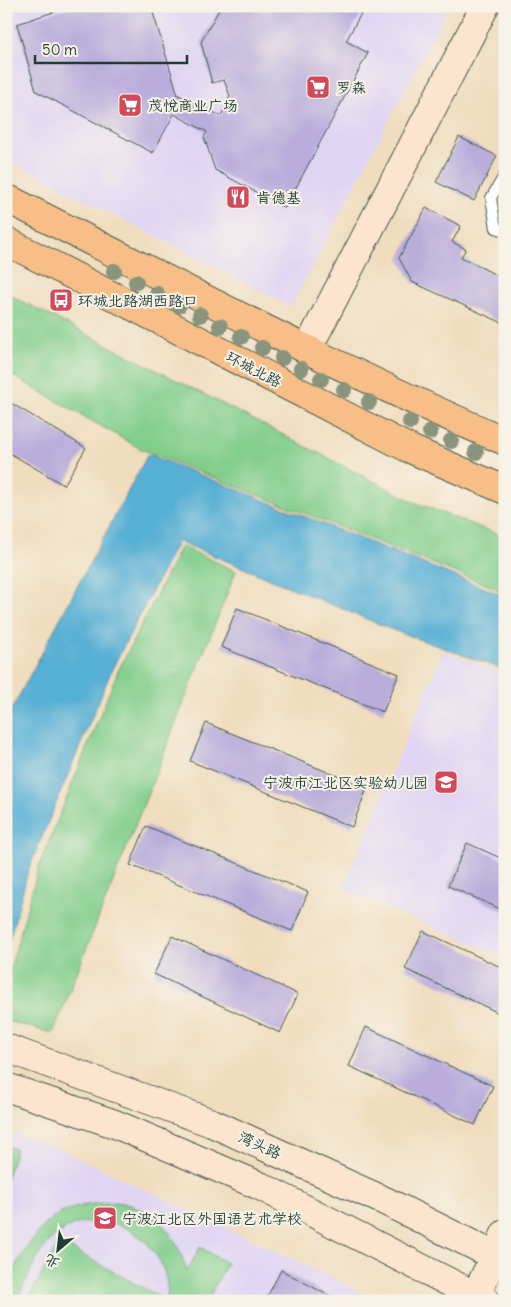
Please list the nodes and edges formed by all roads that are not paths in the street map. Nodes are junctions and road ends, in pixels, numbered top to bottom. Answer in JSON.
{"nodes":[{"id":1,"x":485,"y":6,"type":"edge"},
{"id":2,"x":505,"y":174,"type":"edge"},
{"id":3,"x":6,"y":198,"type":"edge"},
{"id":4,"x":505,"y":231,"type":"edge"},
{"id":5,"x":6,"y":240,"type":"edge"},
{"id":6,"x":307,"y":350,"type":"junction"},
{"id":7,"x":505,"y":441,"type":"edge"},
{"id":8,"x":505,"y":490,"type":"edge"},
{"id":9,"x":6,"y":1048,"type":"edge"},
{"id":10,"x":6,"y":1087,"type":"edge"},
{"id":11,"x":501,"y":1251,"type":"edge"},
{"id":12,"x":479,"y":1299,"type":"edge"}],
"edges":[{"from":1,"to":6,"type":"main road"},
{"from":2,"to":4,"type":"lane"},
{"from":3,"to":6,"type":"main road"},
{"from":5,"to":8,"type":"main road","name":"环城北路"},
{"from":6,"to":7,"type":"main road"},
{"from":9,"to":11,"type":"main road","name":"湾头路"},
{"from":10,"to":12,"type":"main road"},
{"from":11,"to":12,"type":"main road"}]}
